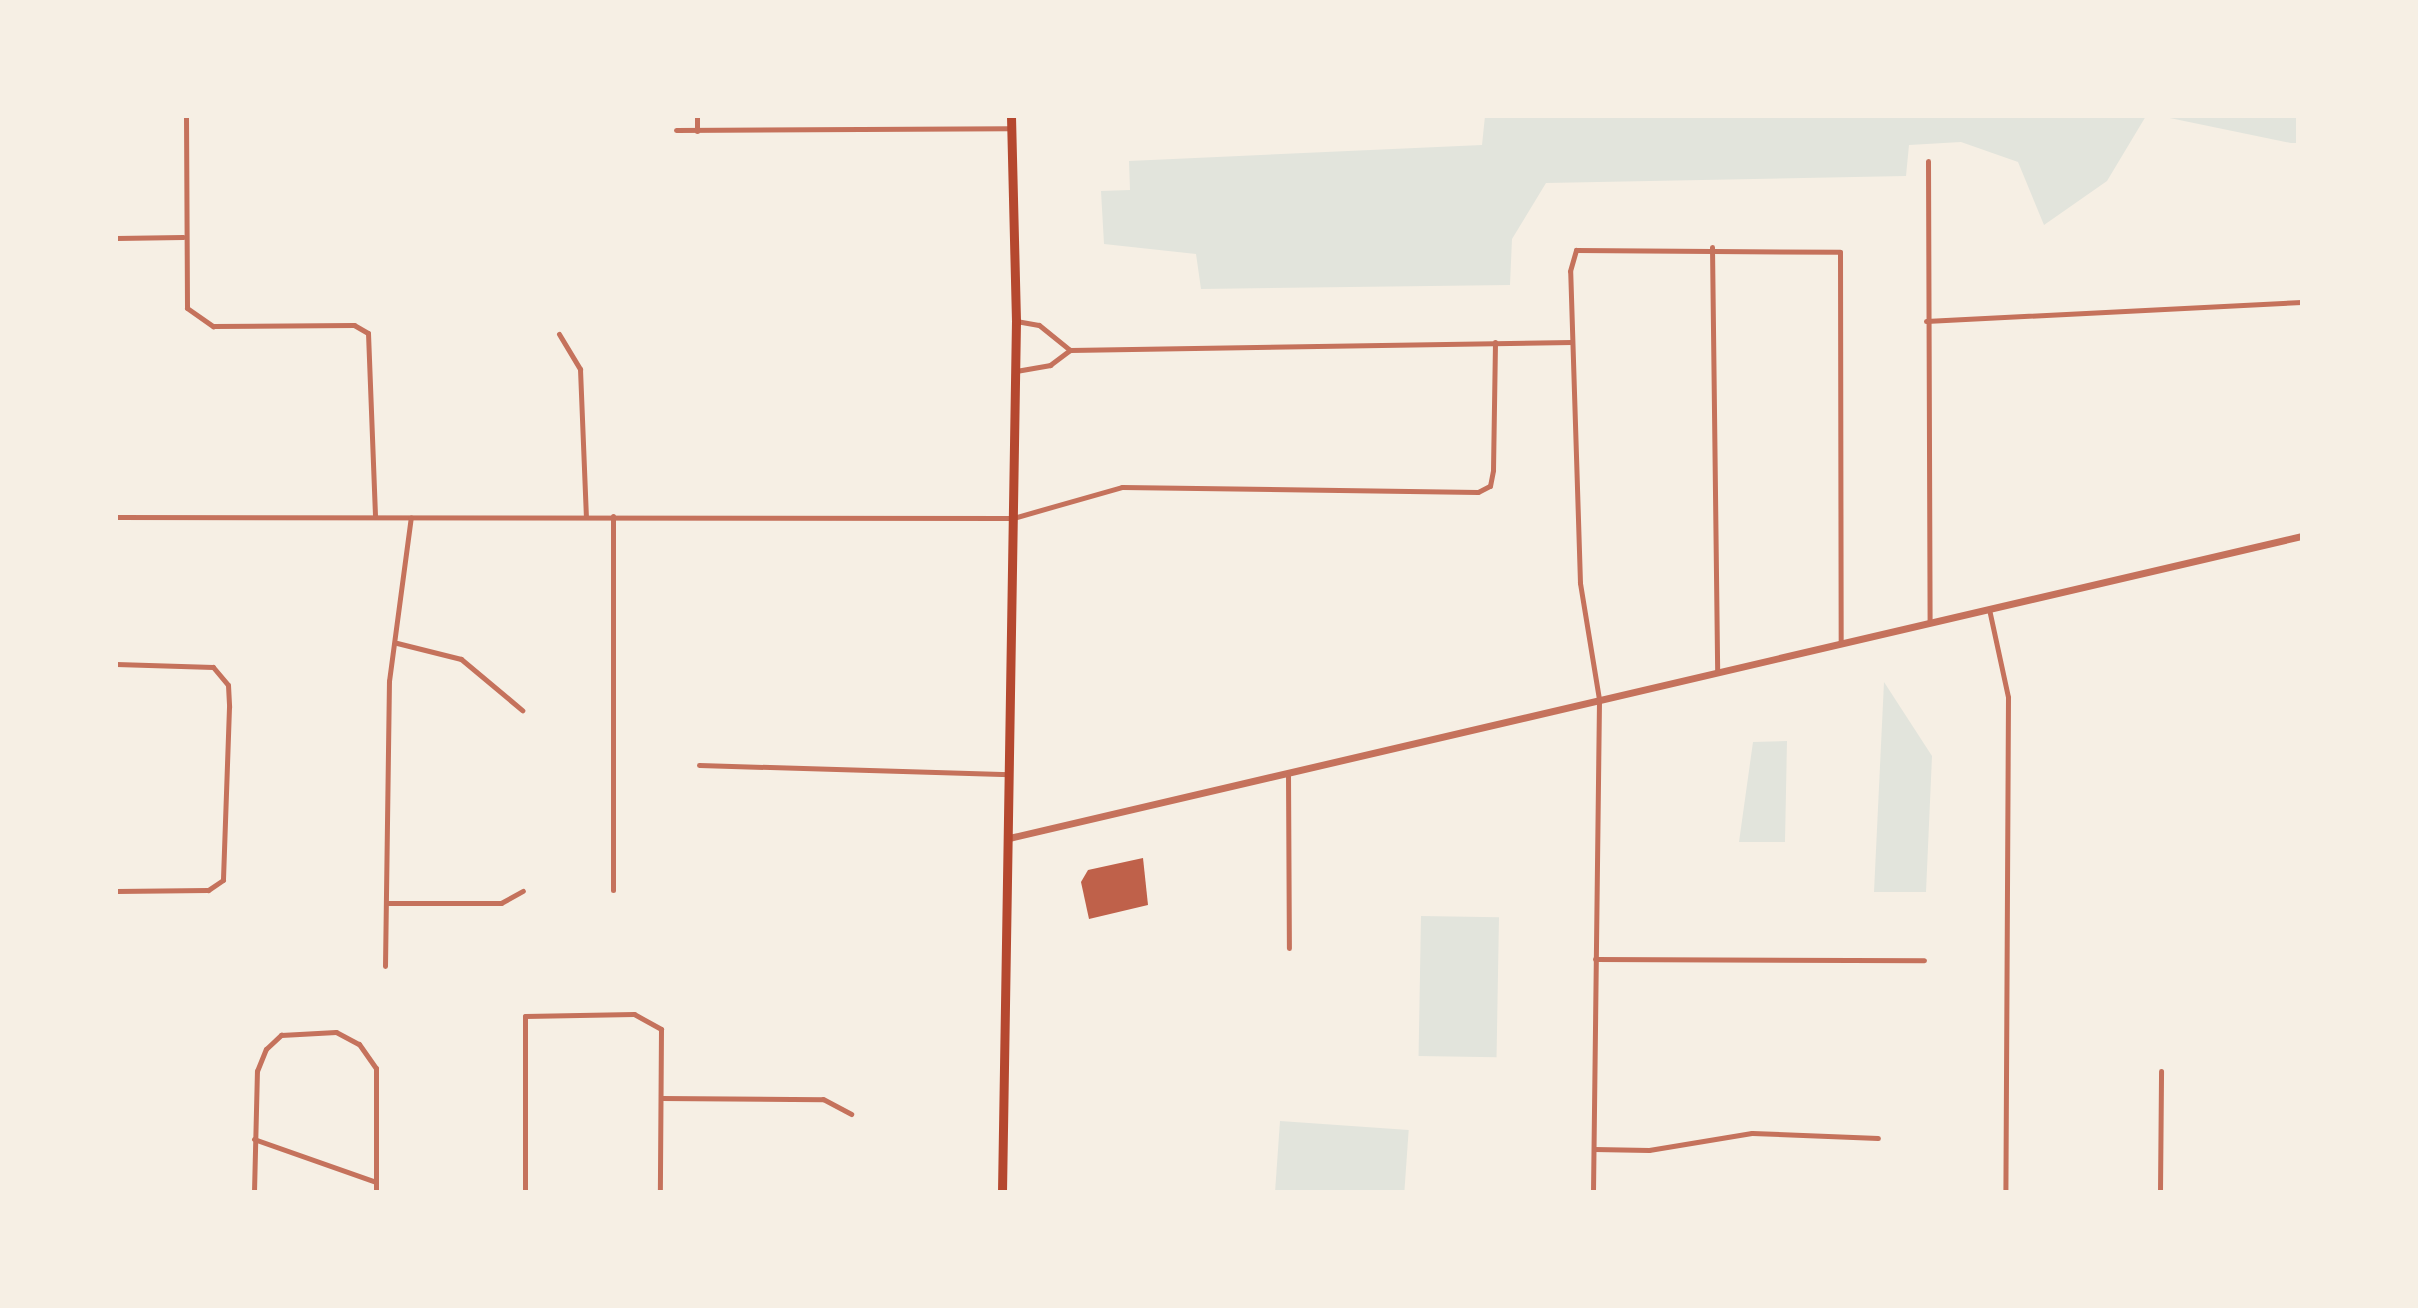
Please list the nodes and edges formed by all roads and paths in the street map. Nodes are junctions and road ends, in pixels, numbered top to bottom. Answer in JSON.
{"nodes":[{"id":1,"x":186,"y":116,"type":"edge"},
{"id":2,"x":697,"y":116,"type":"edge"},
{"id":3,"x":1011,"y":116,"type":"edge"},
{"id":4,"x":1011,"y":128,"type":"junction"},
{"id":5,"x":676,"y":130,"type":"dead end"},
{"id":6,"x":697,"y":131,"type":"junction"},
{"id":7,"x":1928,"y":161,"type":"dead end"},
{"id":8,"x":183,"y":237,"type":"junction"},
{"id":9,"x":116,"y":238,"type":"edge"},
{"id":10,"x":1712,"y":247,"type":"junction"},
{"id":11,"x":2302,"y":302,"type":"edge"},
{"id":12,"x":1016,"y":321,"type":"junction"},
{"id":13,"x":1926,"y":321,"type":"junction"},
{"id":14,"x":559,"y":334,"type":"dead end"},
{"id":15,"x":1495,"y":342,"type":"junction"},
{"id":16,"x":1572,"y":342,"type":"junction"},
{"id":17,"x":1070,"y":350,"type":"junction"},
{"id":18,"x":1013,"y":371,"type":"junction"},
{"id":19,"x":586,"y":516,"type":"junction"},
{"id":20,"x":613,"y":516,"type":"junction"},
{"id":21,"x":116,"y":517,"type":"edge"},
{"id":22,"x":375,"y":517,"type":"junction"},
{"id":23,"x":411,"y":517,"type":"junction"},
{"id":24,"x":1013,"y":518,"type":"junction"},
{"id":25,"x":2302,"y":536,"type":"edge"},
{"id":26,"x":1989,"y":608,"type":"junction"},
{"id":27,"x":1930,"y":621,"type":"junction"},
{"id":28,"x":1841,"y":642,"type":"junction"},
{"id":29,"x":397,"y":643,"type":"junction"},
{"id":30,"x":116,"y":664,"type":"edge"},
{"id":31,"x":1717,"y":670,"type":"junction"},
{"id":32,"x":1599,"y":699,"type":"junction"},
{"id":33,"x":522,"y":710,"type":"dead end"},
{"id":34,"x":699,"y":765,"type":"dead end"},
{"id":35,"x":1288,"y":773,"type":"junction"},
{"id":36,"x":1011,"y":774,"type":"junction"},
{"id":37,"x":1009,"y":838,"type":"junction"},
{"id":38,"x":613,"y":890,"type":"dead end"},
{"id":39,"x":116,"y":891,"type":"edge"},
{"id":40,"x":523,"y":891,"type":"dead end"},
{"id":41,"x":388,"y":903,"type":"junction"},
{"id":42,"x":1289,"y":948,"type":"dead end"},
{"id":43,"x":1595,"y":959,"type":"junction"},
{"id":44,"x":1924,"y":960,"type":"dead end"},
{"id":45,"x":385,"y":966,"type":"dead end"},
{"id":46,"x":2161,"y":1071,"type":"dead end"},
{"id":47,"x":661,"y":1098,"type":"junction"},
{"id":48,"x":851,"y":1114,"type":"dead end"},
{"id":49,"x":1878,"y":1138,"type":"dead end"},
{"id":50,"x":254,"y":1139,"type":"junction"},
{"id":51,"x":1594,"y":1149,"type":"junction"},
{"id":52,"x":376,"y":1182,"type":"junction"},
{"id":53,"x":254,"y":1192,"type":"edge"},
{"id":54,"x":376,"y":1192,"type":"edge"},
{"id":55,"x":525,"y":1192,"type":"edge"},
{"id":56,"x":660,"y":1192,"type":"edge"},
{"id":57,"x":1002,"y":1192,"type":"edge"},
{"id":58,"x":1593,"y":1192,"type":"edge"},
{"id":59,"x":2005,"y":1192,"type":"edge"},
{"id":60,"x":2160,"y":1192,"type":"edge"}],
"edges":[{"from":1,"to":8,"type":"street"},
{"from":2,"to":6,"type":"street"},
{"from":3,"to":4,"type":"highway"},
{"from":4,"to":6,"type":"street"},
{"from":4,"to":12,"type":"highway"},
{"from":5,"to":6,"type":"street"},
{"from":7,"to":13,"type":"street"},
{"from":8,"to":9,"type":"street"},
{"from":8,"to":22,"type":"street"},
{"from":10,"to":16,"type":"street"},
{"from":10,"to":28,"type":"street"},
{"from":10,"to":31,"type":"street"},
{"from":11,"to":13,"type":"street"},
{"from":12,"to":17,"type":"street"},
{"from":12,"to":18,"type":"highway"},
{"from":13,"to":27,"type":"street"},
{"from":14,"to":19,"type":"street"},
{"from":15,"to":16,"type":"street"},
{"from":15,"to":17,"type":"street"},
{"from":15,"to":24,"type":"street"},
{"from":16,"to":32,"type":"street"},
{"from":17,"to":18,"type":"street"},
{"from":18,"to":24,"type":"highway"},
{"from":19,"to":20,"type":"street"},
{"from":19,"to":23,"type":"street"},
{"from":20,"to":24,"type":"street"},
{"from":20,"to":38,"type":"street"},
{"from":21,"to":22,"type":"street"},
{"from":22,"to":23,"type":"street"},
{"from":23,"to":29,"type":"street"},
{"from":24,"to":36,"type":"highway"},
{"from":25,"to":26,"type":"street"},
{"from":26,"to":27,"type":"street"},
{"from":26,"to":59,"type":"street"},
{"from":27,"to":28,"type":"street"},
{"from":28,"to":31,"type":"street"},
{"from":29,"to":33,"type":"street"},
{"from":29,"to":41,"type":"street"},
{"from":30,"to":39,"type":"street"},
{"from":31,"to":32,"type":"street"},
{"from":32,"to":35,"type":"street"},
{"from":32,"to":43,"type":"street"},
{"from":34,"to":36,"type":"street"},
{"from":35,"to":37,"type":"street"},
{"from":35,"to":42,"type":"street"},
{"from":36,"to":37,"type":"highway"},
{"from":37,"to":57,"type":"highway"},
{"from":40,"to":41,"type":"street"},
{"from":41,"to":45,"type":"street"},
{"from":43,"to":44,"type":"street"},
{"from":43,"to":51,"type":"street"},
{"from":46,"to":60,"type":"street"},
{"from":47,"to":48,"type":"street"},
{"from":47,"to":55,"type":"street"},
{"from":47,"to":56,"type":"street"},
{"from":49,"to":51,"type":"street"},
{"from":50,"to":52,"type":"street"},
{"from":50,"to":52,"type":"street"},
{"from":50,"to":53,"type":"street"},
{"from":51,"to":58,"type":"street"},
{"from":52,"to":54,"type":"street"}]}
